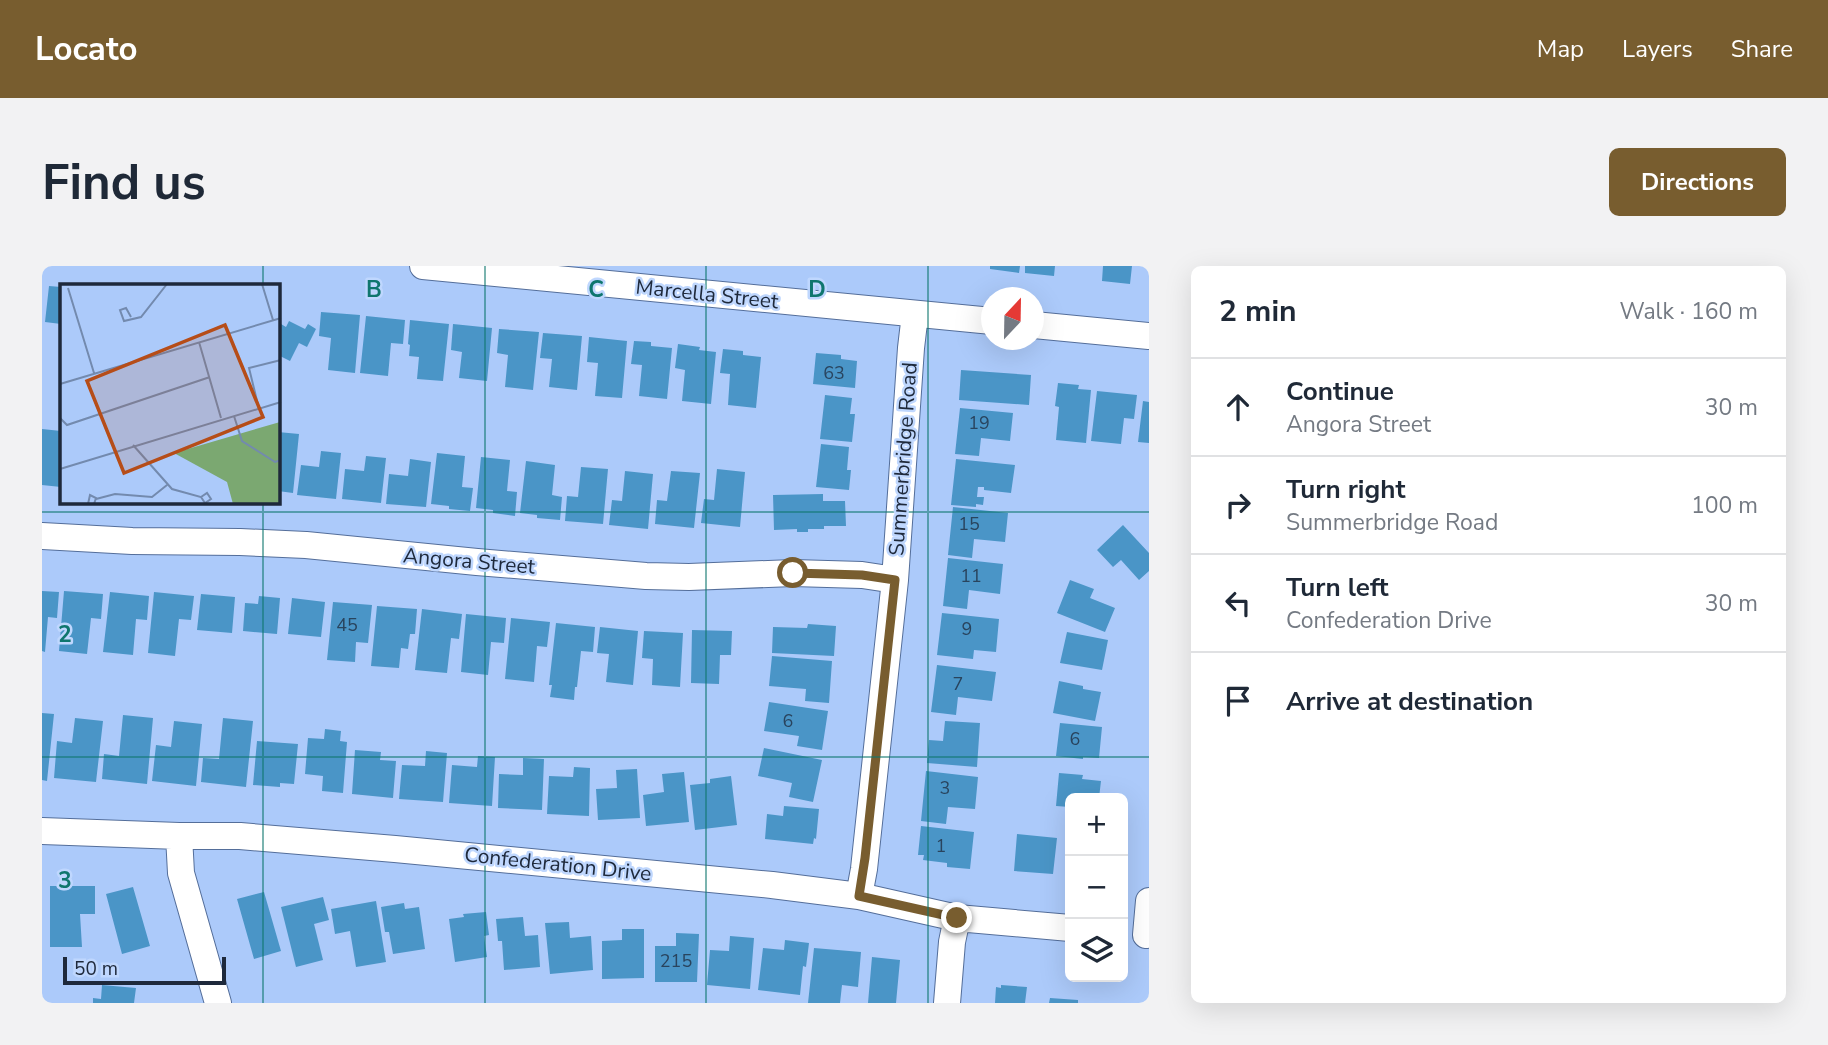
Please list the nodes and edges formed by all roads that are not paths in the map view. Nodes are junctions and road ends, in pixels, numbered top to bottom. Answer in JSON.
{"nodes":[{"id":1,"x":423,"y":266,"type":"edge"},
{"id":2,"x":915,"y":314,"type":"junction"},
{"id":3,"x":981,"y":320,"type":"edge"},
{"id":4,"x":1044,"y":326,"type":"edge"},
{"id":5,"x":1149,"y":336,"type":"edge"},
{"id":6,"x":42,"y":536,"type":"edge"},
{"id":7,"x":895,"y":580,"type":"junction"},
{"id":8,"x":42,"y":831,"type":"edge"},
{"id":9,"x":179,"y":836,"type":"junction"},
{"id":10,"x":859,"y":896,"type":"junction"},
{"id":11,"x":1149,"y":901,"type":"edge"},
{"id":12,"x":957,"y":918,"type":"junction"},
{"id":13,"x":1065,"y":928,"type":"edge"},
{"id":14,"x":1139,"y":935,"type":"edge"},
{"id":15,"x":218,"y":1003,"type":"edge"},
{"id":16,"x":947,"y":1003,"type":"edge"}],
"edges":[{"from":1,"to":2,"type":"street","name":"Marcella Street"},
{"from":2,"to":3,"type":"street","name":"Marcella Street"},
{"from":2,"to":7,"type":"street","name":"Summerbridge Road"},
{"from":4,"to":5,"type":"street"},
{"from":6,"to":7,"type":"street","name":"Angora Street"},
{"from":7,"to":10,"type":"street","name":"Summerbridge Road"},
{"from":8,"to":9,"type":"street","name":"Confederation Drive"},
{"from":9,"to":10,"type":"street","name":"Confederation Drive"},
{"from":9,"to":15,"type":"street"},
{"from":10,"to":12,"type":"street","name":"Confederation Drive"},
{"from":11,"to":14,"type":"street"},
{"from":12,"to":13,"type":"street","name":"Confederation Drive"},
{"from":12,"to":16,"type":"street"}]}
